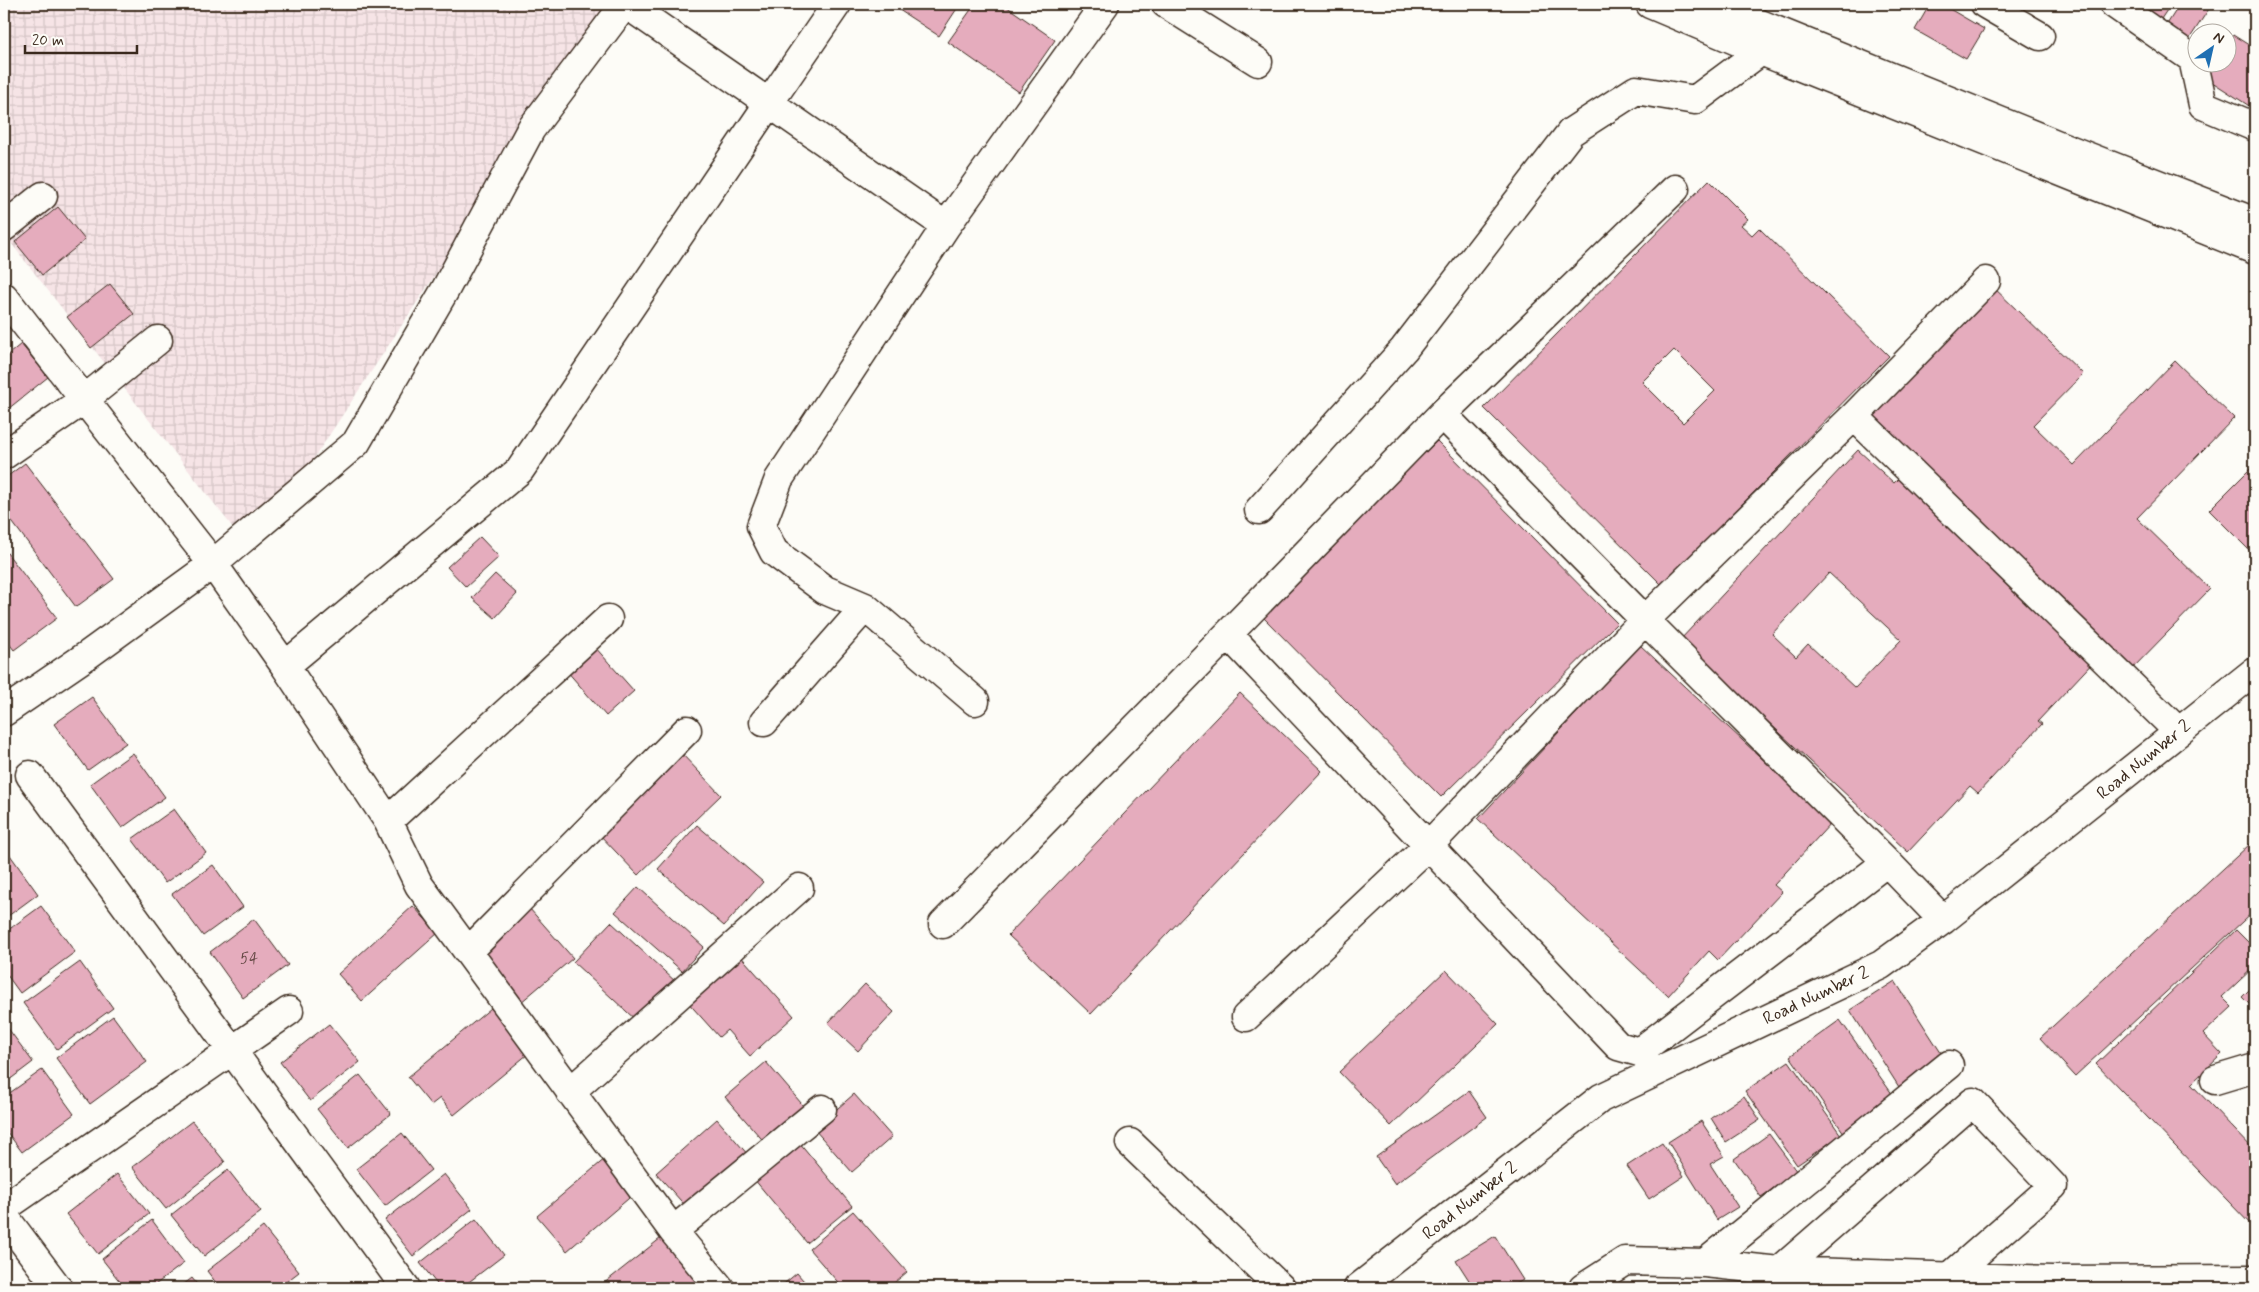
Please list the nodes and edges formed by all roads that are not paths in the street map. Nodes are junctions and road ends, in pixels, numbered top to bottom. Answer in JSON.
{"nodes":[{"id":1,"x":625,"y":4,"type":"edge"},
{"id":2,"x":837,"y":4,"type":"edge"},
{"id":3,"x":1105,"y":4,"type":"edge"},
{"id":4,"x":1166,"y":4,"type":"edge"},
{"id":5,"x":1650,"y":4,"type":"edge"},
{"id":6,"x":1711,"y":4,"type":"edge"},
{"id":7,"x":1985,"y":4,"type":"edge"},
{"id":8,"x":2114,"y":4,"type":"edge"},
{"id":9,"x":2040,"y":36,"type":"dead end"},
{"id":10,"x":1761,"y":51,"type":"junction"},
{"id":11,"x":1258,"y":62,"type":"dead end"},
{"id":12,"x":769,"y":103,"type":"junction"},
{"id":13,"x":2255,"y":127,"type":"edge"},
{"id":14,"x":1675,"y":189,"type":"dead end"},
{"id":15,"x":43,"y":196,"type":"dead end"},
{"id":16,"x":2255,"y":222,"type":"edge"},
{"id":17,"x":946,"y":226,"type":"junction"},
{"id":18,"x":4,"y":227,"type":"edge"},
{"id":19,"x":2255,"y":250,"type":"edge"},
{"id":20,"x":1986,"y":281,"type":"dead end"},
{"id":21,"x":4,"y":297,"type":"edge"},
{"id":22,"x":158,"y":340,"type":"dead end"},
{"id":23,"x":85,"y":399,"type":"junction"},
{"id":24,"x":1442,"y":414,"type":"junction"},
{"id":25,"x":1854,"y":416,"type":"junction"},
{"id":26,"x":4,"y":455,"type":"edge"},
{"id":27,"x":1259,"y":510,"type":"dead end"},
{"id":28,"x":213,"y":564,"type":"junction"},
{"id":29,"x":865,"y":607,"type":"junction"},
{"id":30,"x":608,"y":619,"type":"dead end"},
{"id":31,"x":1645,"y":620,"type":"junction"},
{"id":32,"x":1228,"y":634,"type":"junction"},
{"id":33,"x":285,"y":666,"type":"junction"},
{"id":34,"x":2255,"y":671,"type":"edge"},
{"id":35,"x":975,"y":701,"type":"dead end"},
{"id":36,"x":4,"y":712,"type":"edge"},
{"id":37,"x":764,"y":722,"type":"dead end"},
{"id":38,"x":687,"y":730,"type":"dead end"},
{"id":39,"x":2178,"y":731,"type":"junction"},
{"id":40,"x":30,"y":775,"type":"dead end"},
{"id":41,"x":388,"y":821,"type":"junction"},
{"id":42,"x":1428,"y":846,"type":"junction"},
{"id":43,"x":1887,"y":862,"type":"junction"},
{"id":44,"x":799,"y":888,"type":"dead end"},
{"id":45,"x":1943,"y":920,"type":"junction"},
{"id":46,"x":943,"y":924,"type":"dead end"},
{"id":47,"x":468,"y":952,"type":"junction"},
{"id":48,"x":289,"y":1012,"type":"dead end"},
{"id":49,"x":1246,"y":1017,"type":"dead end"},
{"id":50,"x":231,"y":1050,"type":"junction"},
{"id":51,"x":1949,"y":1065,"type":"dead end"},
{"id":52,"x":2255,"y":1068,"type":"edge"},
{"id":53,"x":2215,"y":1080,"type":"dead end"},
{"id":54,"x":570,"y":1092,"type":"junction"},
{"id":55,"x":822,"y":1109,"type":"dead end"},
{"id":56,"x":1130,"y":1143,"type":"dead end"},
{"id":57,"x":4,"y":1208,"type":"edge"},
{"id":58,"x":4,"y":1216,"type":"edge"},
{"id":59,"x":673,"y":1231,"type":"junction"},
{"id":60,"x":1705,"y":1263,"type":"junction"},
{"id":61,"x":1779,"y":1271,"type":"junction"},
{"id":62,"x":2255,"y":1279,"type":"edge"},
{"id":63,"x":1944,"y":1282,"type":"edge"},
{"id":64,"x":2048,"y":1284,"type":"edge"},
{"id":65,"x":58,"y":1288,"type":"edge"},
{"id":66,"x":406,"y":1288,"type":"edge"},
{"id":67,"x":720,"y":1288,"type":"edge"},
{"id":68,"x":1281,"y":1288,"type":"edge"},
{"id":69,"x":1358,"y":1288,"type":"edge"},
{"id":70,"x":1583,"y":1288,"type":"edge"}],
"edges":[{"from":1,"to":12,"type":"street"},
{"from":1,"to":28,"type":"street"},
{"from":2,"to":12,"type":"street"},
{"from":3,"to":17,"type":"street"},
{"from":4,"to":11,"type":"street"},
{"from":5,"to":10,"type":"street"},
{"from":6,"to":16,"type":"street"},
{"from":7,"to":9,"type":"street"},
{"from":8,"to":13,"type":"street"},
{"from":10,"to":19,"type":"street"},
{"from":10,"to":27,"type":"street"},
{"from":12,"to":17,"type":"street"},
{"from":12,"to":33,"type":"street"},
{"from":14,"to":24,"type":"street"},
{"from":15,"to":18,"type":"street"},
{"from":17,"to":29,"type":"street"},
{"from":20,"to":25,"type":"street"},
{"from":21,"to":23,"type":"street"},
{"from":22,"to":23,"type":"street"},
{"from":23,"to":26,"type":"street"},
{"from":23,"to":28,"type":"street"},
{"from":24,"to":31,"type":"street"},
{"from":24,"to":32,"type":"street"},
{"from":25,"to":31,"type":"street"},
{"from":25,"to":39,"type":"street"},
{"from":28,"to":33,"type":"street"},
{"from":28,"to":36,"type":"street"},
{"from":29,"to":35,"type":"street"},
{"from":29,"to":37,"type":"street"},
{"from":30,"to":41,"type":"street"},
{"from":31,"to":42,"type":"street"},
{"from":31,"to":43,"type":"street"},
{"from":32,"to":42,"type":"street"},
{"from":32,"to":46,"type":"street"},
{"from":33,"to":41,"type":"street"},
{"from":34,"to":39,"type":"street","name":"Road Number 2"},
{"from":38,"to":47,"type":"street"},
{"from":39,"to":45,"type":"street","name":"Road Number 2"},
{"from":40,"to":50,"type":"street"},
{"from":41,"to":47,"type":"street"},
{"from":42,"to":43,"type":"street"},
{"from":42,"to":49,"type":"street"},
{"from":43,"to":45,"type":"street"},
{"from":44,"to":54,"type":"street"},
{"from":45,"to":69,"type":"street","name":"Road Number 2"},
{"from":47,"to":54,"type":"street"},
{"from":48,"to":50,"type":"street"},
{"from":50,"to":57,"type":"street"},
{"from":50,"to":66,"type":"street"},
{"from":51,"to":60,"type":"street"},
{"from":52,"to":53,"type":"street"},
{"from":54,"to":59,"type":"street"},
{"from":55,"to":59,"type":"street"},
{"from":56,"to":68,"type":"street"},
{"from":58,"to":65,"type":"street"},
{"from":59,"to":67,"type":"street"},
{"from":60,"to":61,"type":"street"},
{"from":60,"to":70,"type":"street"},
{"from":61,"to":63,"type":"street"},
{"from":61,"to":63,"type":"street"},
{"from":62,"to":64,"type":"street"},
{"from":63,"to":64,"type":"street"}]}
